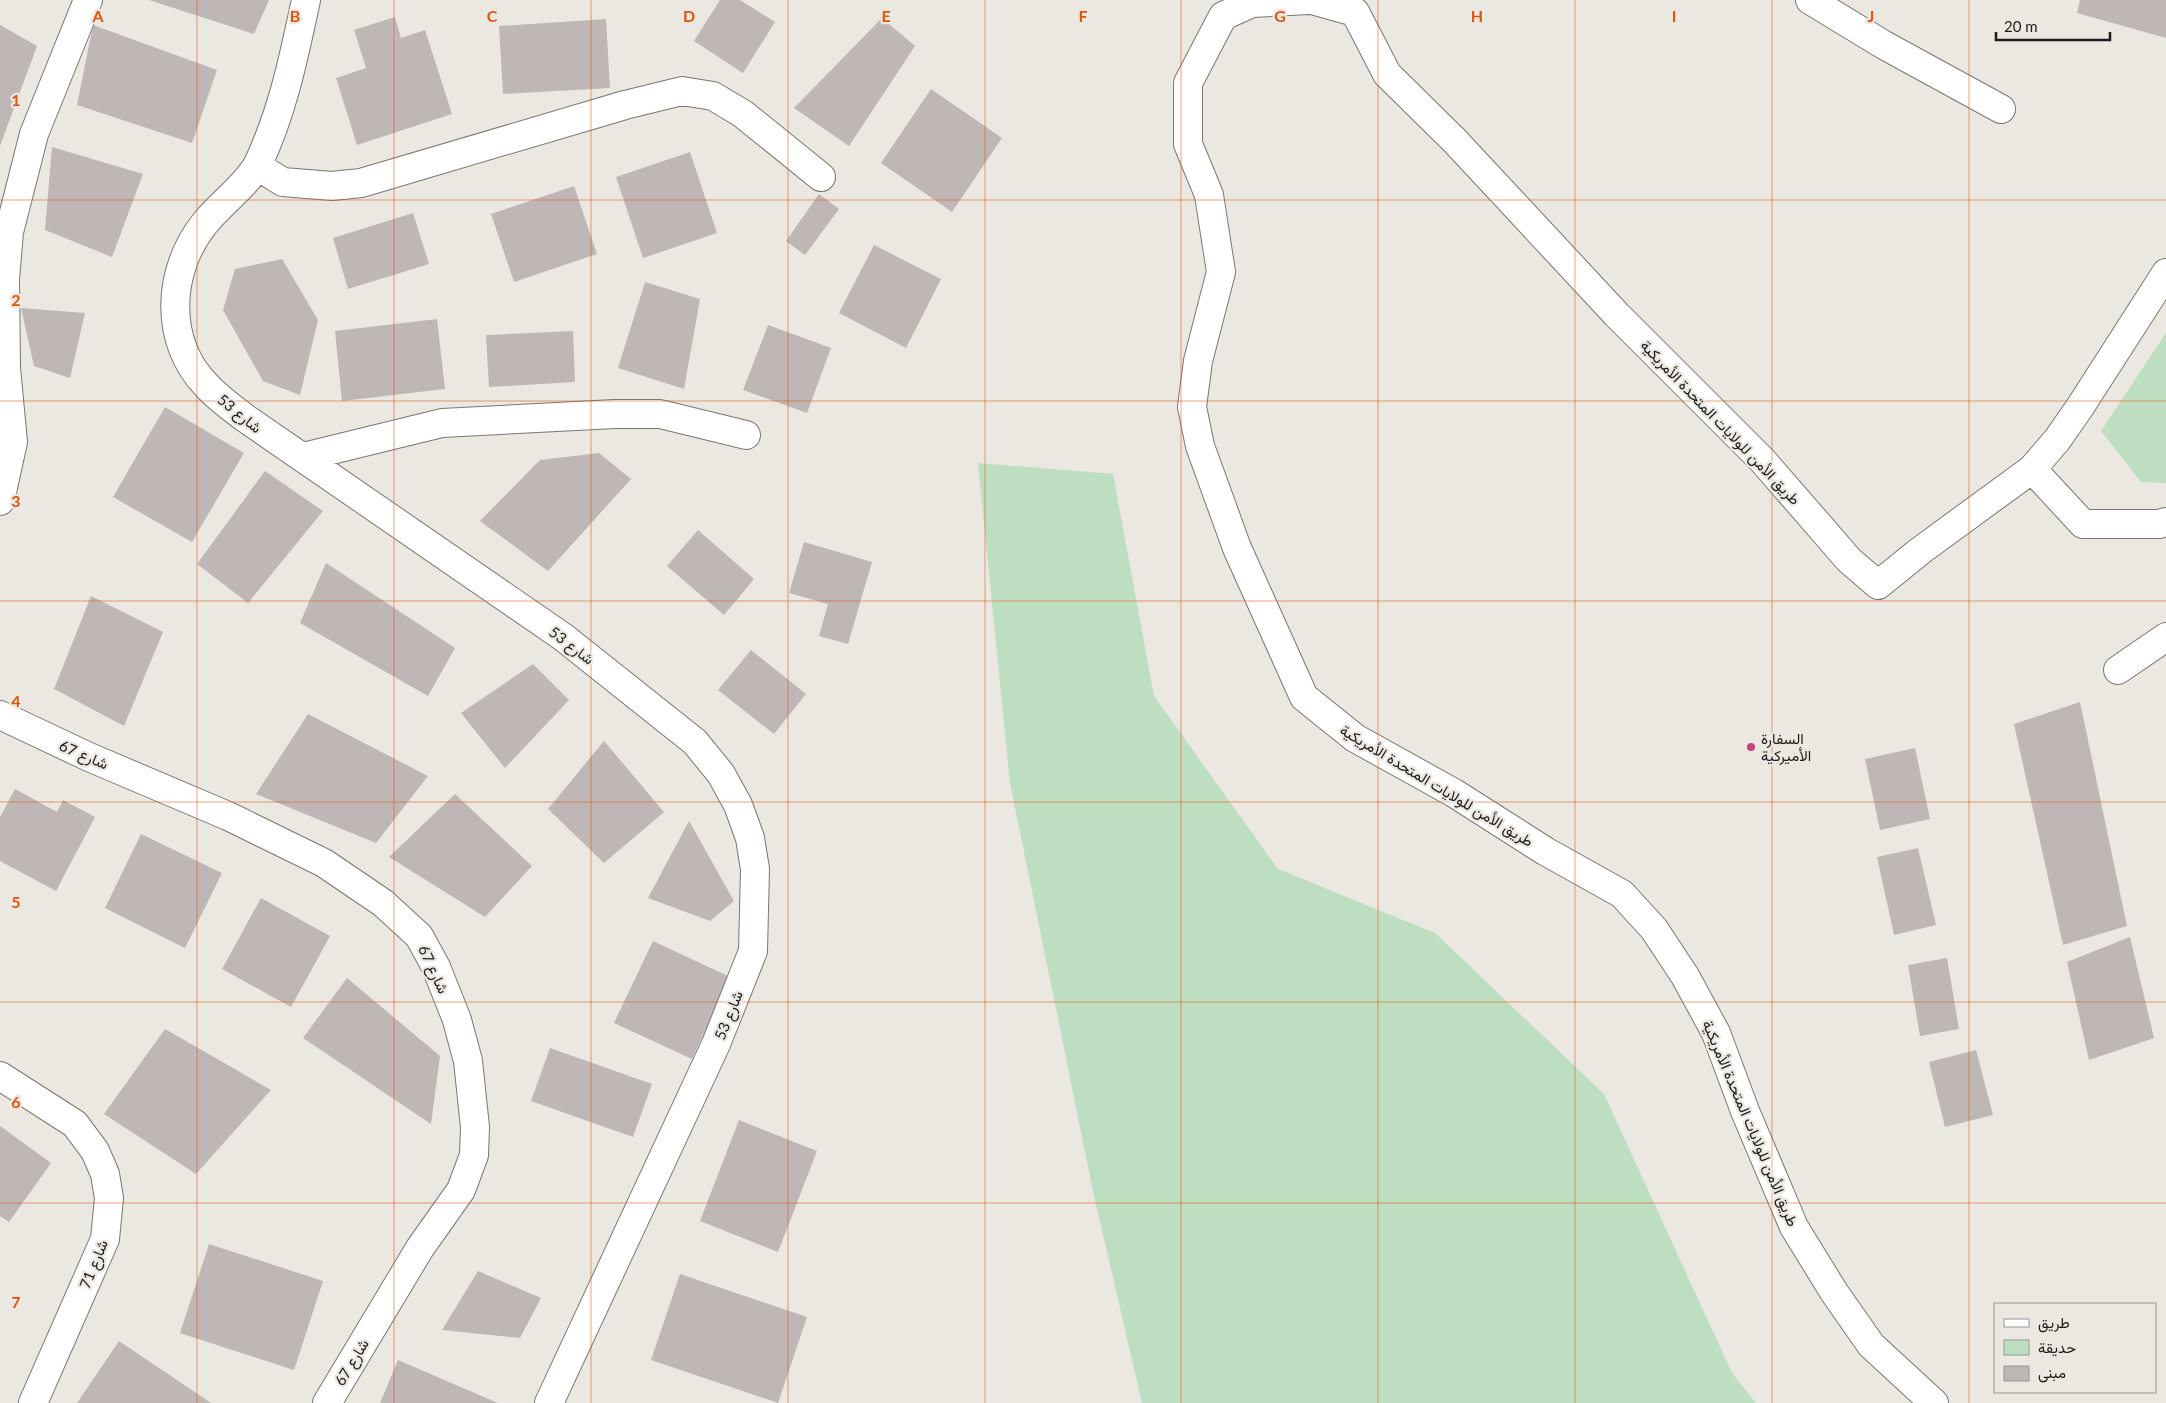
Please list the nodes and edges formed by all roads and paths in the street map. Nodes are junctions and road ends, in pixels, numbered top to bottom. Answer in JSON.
{"nodes":[{"id":1,"x":88,"y":0,"type":"edge"},
{"id":2,"x":306,"y":0,"type":"edge"},
{"id":3,"x":1310,"y":0,"type":"edge"},
{"id":4,"x":1810,"y":0,"type":"edge"},
{"id":5,"x":2001,"y":109,"type":"dead end"},
{"id":6,"x":257,"y":166,"type":"junction"},
{"id":7,"x":821,"y":177,"type":"dead end"},
{"id":8,"x":2166,"y":272,"type":"edge"},
{"id":9,"x":746,"y":435,"type":"dead end"},
{"id":10,"x":303,"y":457,"type":"junction"},
{"id":11,"x":2032,"y":469,"type":"junction"},
{"id":12,"x":0,"y":501,"type":"edge"},
{"id":13,"x":2166,"y":522,"type":"edge"},
{"id":14,"x":2166,"y":637,"type":"edge"},
{"id":15,"x":2118,"y":670,"type":"dead end"},
{"id":16,"x":0,"y":715,"type":"edge"},
{"id":17,"x":0,"y":1076,"type":"edge"},
{"id":18,"x":33,"y":1403,"type":"edge"},
{"id":19,"x":327,"y":1403,"type":"edge"},
{"id":20,"x":549,"y":1403,"type":"edge"},
{"id":21,"x":1934,"y":1403,"type":"edge"}],
"edges":[{"from":1,"to":12,"type":"street"},
{"from":2,"to":6,"type":"street","name":"شارع 53"},
{"from":3,"to":11,"type":"street","name":"طريق الأمن للولايات المتحدة الأمريكية"},
{"from":3,"to":21,"type":"street","name":"طريق الأمن للولايات المتحدة الأمريكية"},
{"from":4,"to":5,"type":"street"},
{"from":6,"to":7,"type":"street"},
{"from":6,"to":10,"type":"street","name":"شارع 53"},
{"from":8,"to":11,"type":"street","name":"طريق الأمن للولايات المتحدة الأمريكية"},
{"from":9,"to":10,"type":"street"},
{"from":10,"to":20,"type":"street","name":"شارع 53"},
{"from":11,"to":13,"type":"street"},
{"from":14,"to":15,"type":"street"},
{"from":16,"to":19,"type":"street","name":"شارع 67"},
{"from":17,"to":18,"type":"street","name":"شارع 71"}]}
